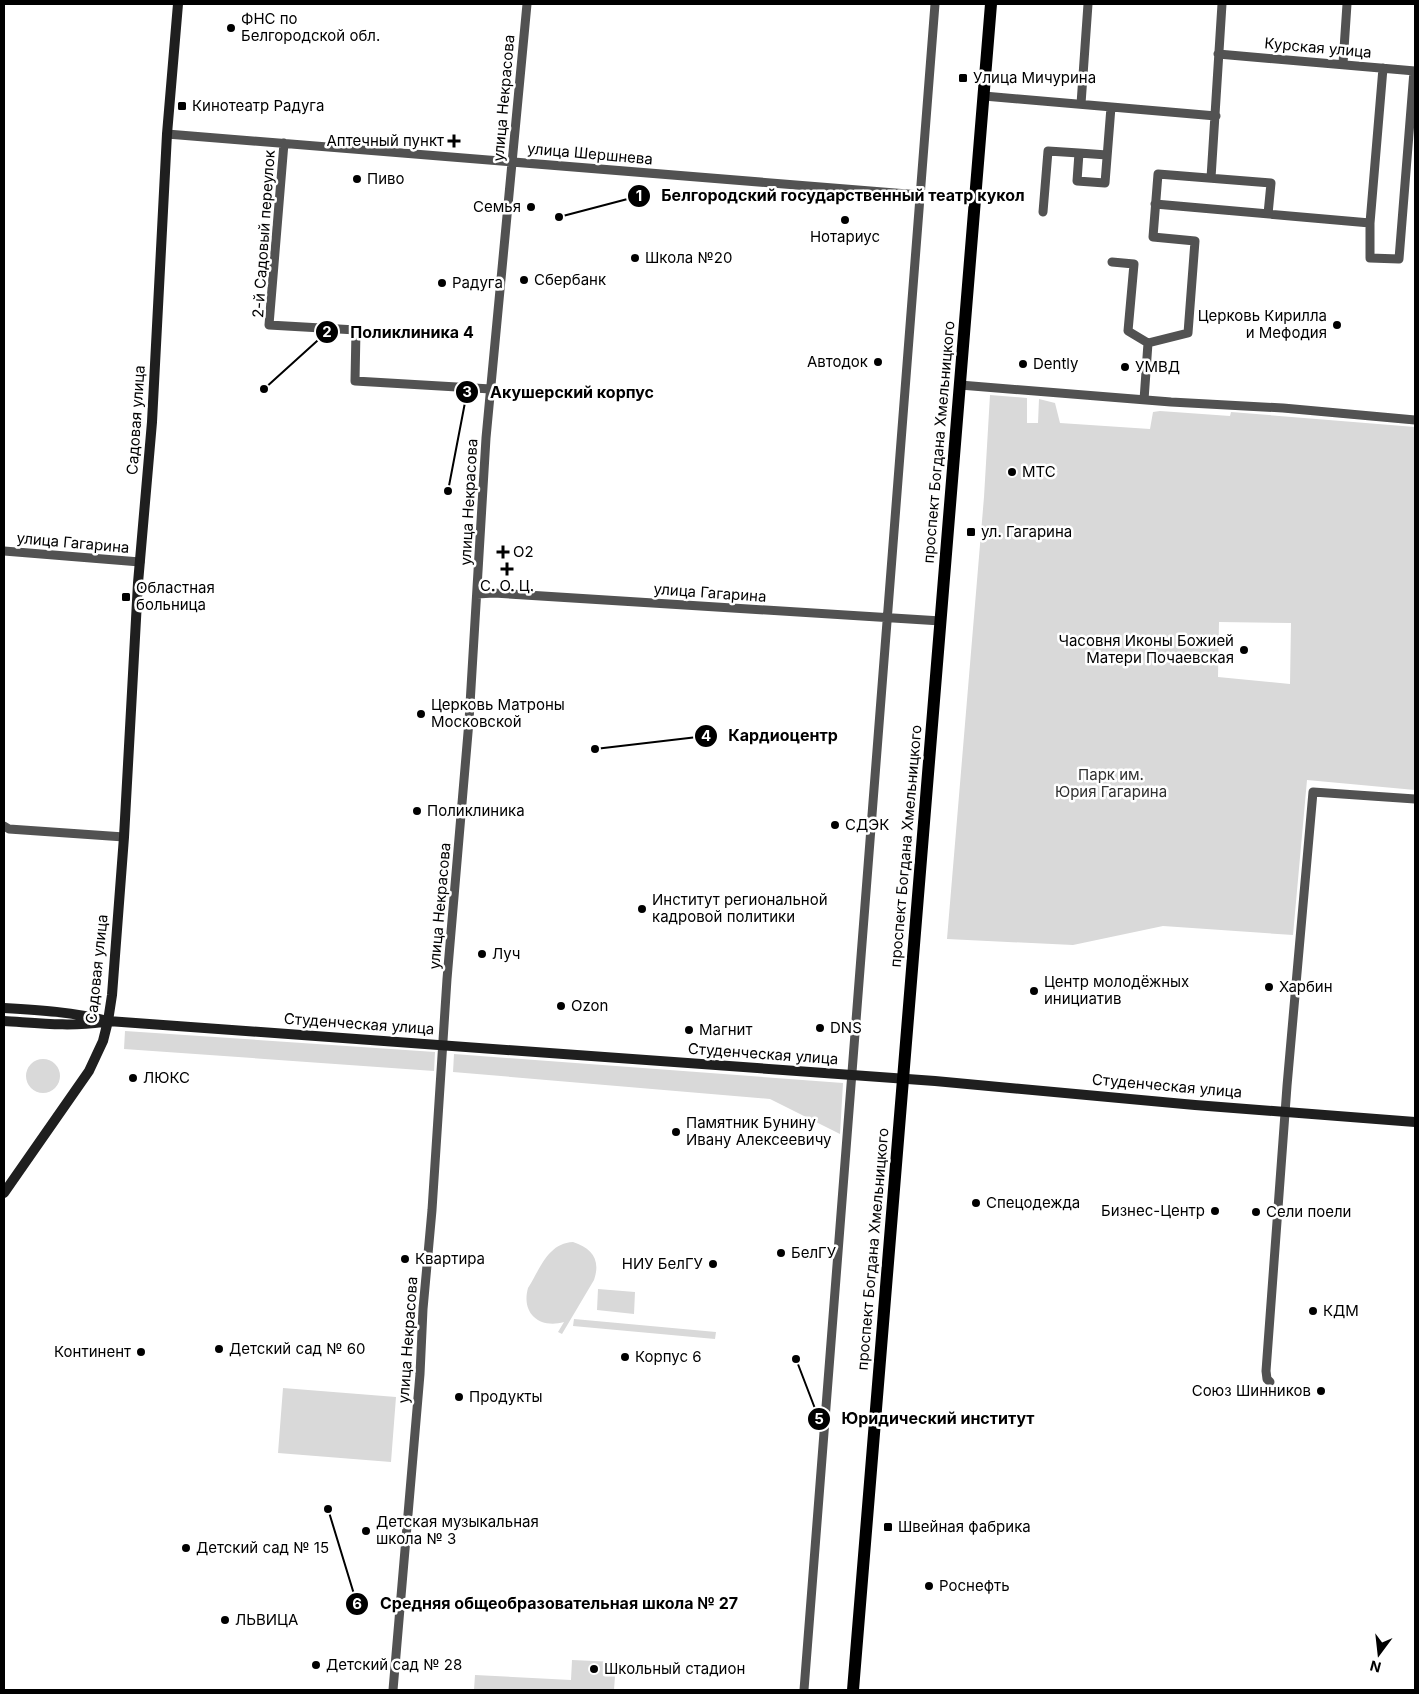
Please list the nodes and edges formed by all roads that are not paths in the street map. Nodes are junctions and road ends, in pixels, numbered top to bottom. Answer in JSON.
{"nodes":[{"id":1,"x":178,"y":4,"type":"edge"},
{"id":2,"x":527,"y":4,"type":"edge"},
{"id":3,"x":935,"y":4,"type":"edge"},
{"id":4,"x":991,"y":4,"type":"edge"},
{"id":5,"x":1088,"y":4,"type":"edge"},
{"id":6,"x":1222,"y":4,"type":"edge"},
{"id":7,"x":1347,"y":4,"type":"edge"},
{"id":8,"x":1218,"y":54,"type":"junction"},
{"id":9,"x":1342,"y":64,"type":"junction"},
{"id":10,"x":1383,"y":68,"type":"junction"},
{"id":11,"x":1415,"y":71,"type":"edge"},
{"id":12,"x":984,"y":96,"type":"junction"},
{"id":13,"x":1081,"y":104,"type":"junction"},
{"id":14,"x":1111,"y":107,"type":"junction"},
{"id":15,"x":1216,"y":116,"type":"junction"},
{"id":16,"x":167,"y":134,"type":"junction"},
{"id":17,"x":284,"y":143,"type":"junction"},
{"id":18,"x":1079,"y":153,"type":"junction"},
{"id":19,"x":1107,"y":155,"type":"junction"},
{"id":20,"x":512,"y":162,"type":"junction"},
{"id":21,"x":1211,"y":178,"type":"junction"},
{"id":22,"x":920,"y":195,"type":"junction"},
{"id":23,"x":1155,"y":204,"type":"junction"},
{"id":24,"x":1043,"y":212,"type":"dead end"},
{"id":25,"x":1268,"y":214,"type":"junction"},
{"id":26,"x":1370,"y":222,"type":"junction"},
{"id":27,"x":1112,"y":262,"type":"dead end"},
{"id":28,"x":1148,"y":343,"type":"junction"},
{"id":29,"x":960,"y":385,"type":"junction"},
{"id":30,"x":491,"y":389,"type":"junction"},
{"id":31,"x":1144,"y":400,"type":"junction"},
{"id":32,"x":1415,"y":420,"type":"edge"},
{"id":33,"x":4,"y":551,"type":"edge"},
{"id":34,"x":140,"y":562,"type":"junction"},
{"id":35,"x":478,"y":594,"type":"junction"},
{"id":36,"x":888,"y":618,"type":"junction"},
{"id":37,"x":940,"y":621,"type":"junction"},
{"id":38,"x":1415,"y":799,"type":"edge"},
{"id":39,"x":4,"y":826,"type":"edge"},
{"id":40,"x":124,"y":837,"type":"junction"},
{"id":41,"x":4,"y":1008,"type":"edge"},
{"id":42,"x":4,"y":1021,"type":"edge"},
{"id":43,"x":108,"y":1021,"type":"junction"},
{"id":44,"x":443,"y":1046,"type":"junction"},
{"id":45,"x":851,"y":1076,"type":"junction"},
{"id":46,"x":903,"y":1079,"type":"junction"},
{"id":47,"x":1285,"y":1112,"type":"junction"},
{"id":48,"x":1415,"y":1122,"type":"edge"},
{"id":49,"x":4,"y":1193,"type":"edge"},
{"id":50,"x":1270,"y":1382,"type":"dead end"},
{"id":51,"x":393,"y":1690,"type":"edge"},
{"id":52,"x":804,"y":1690,"type":"edge"},
{"id":53,"x":853,"y":1690,"type":"edge"}],
"edges":[{"from":1,"to":16,"type":"main road","name":"Садовая улица"},
{"from":2,"to":20,"type":"street","name":"улица Некрасова"},
{"from":3,"to":22,"type":"street"},
{"from":4,"to":12,"type":"main road","name":"проспект Богдана Хмельницкого"},
{"from":5,"to":13,"type":"street"},
{"from":6,"to":8,"type":"street"},
{"from":7,"to":9,"type":"street"},
{"from":8,"to":9,"type":"street","name":"Курская улица"},
{"from":8,"to":15,"type":"street"},
{"from":9,"to":10,"type":"street","name":"Курская улица"},
{"from":10,"to":11,"type":"street","name":"Курская улица"},
{"from":10,"to":26,"type":"street"},
{"from":11,"to":26,"type":"street"},
{"from":12,"to":13,"type":"street"},
{"from":12,"to":29,"type":"main road","name":"проспект Богдана Хмельницкого"},
{"from":13,"to":14,"type":"street"},
{"from":14,"to":15,"type":"street"},
{"from":14,"to":19,"type":"street"},
{"from":15,"to":21,"type":"street"},
{"from":16,"to":17,"type":"street","name":"улица Шершнева"},
{"from":16,"to":34,"type":"main road","name":"Садовая улица"},
{"from":17,"to":20,"type":"street","name":"улица Шершнева"},
{"from":17,"to":30,"type":"street","name":"2-й Садовый переулок"},
{"from":18,"to":19,"type":"street"},
{"from":18,"to":19,"type":"street"},
{"from":18,"to":24,"type":"street"},
{"from":20,"to":22,"type":"street","name":"улица Шершнева"},
{"from":20,"to":30,"type":"street","name":"улица Некрасова"},
{"from":21,"to":23,"type":"street"},
{"from":21,"to":25,"type":"street"},
{"from":22,"to":36,"type":"street"},
{"from":23,"to":25,"type":"street"},
{"from":23,"to":28,"type":"street"},
{"from":25,"to":26,"type":"street"},
{"from":27,"to":28,"type":"street"},
{"from":28,"to":31,"type":"street"},
{"from":29,"to":31,"type":"street"},
{"from":29,"to":37,"type":"main road","name":"проспект Богдана Хмельницкого"},
{"from":30,"to":35,"type":"street","name":"улица Некрасова"},
{"from":31,"to":32,"type":"street"},
{"from":33,"to":34,"type":"street","name":"улица Гагарина"},
{"from":34,"to":40,"type":"main road","name":"Садовая улица"},
{"from":35,"to":36,"type":"street","name":"улица Гагарина"},
{"from":35,"to":44,"type":"street","name":"улица Некрасова"},
{"from":36,"to":37,"type":"street","name":"улица Гагарина"},
{"from":36,"to":45,"type":"street"},
{"from":37,"to":46,"type":"main road","name":"проспект Богдана Хмельницкого"},
{"from":38,"to":47,"type":"street"},
{"from":39,"to":40,"type":"street"},
{"from":40,"to":43,"type":"main road","name":"Садовая улица"},
{"from":41,"to":43,"type":"main road","name":"Студенческая улица"},
{"from":42,"to":43,"type":"main road","name":"Студенческая улица"},
{"from":43,"to":44,"type":"main road","name":"Студенческая улица"},
{"from":43,"to":49,"type":"main road","name":"Садовая улица"},
{"from":44,"to":45,"type":"main road","name":"Студенческая улица"},
{"from":44,"to":51,"type":"street","name":"улица Некрасова"},
{"from":45,"to":46,"type":"main road","name":"Студенческая улица"},
{"from":45,"to":52,"type":"street"},
{"from":46,"to":47,"type":"main road","name":"Студенческая улица"},
{"from":46,"to":53,"type":"main road","name":"проспект Богдана Хмельницкого"},
{"from":47,"to":48,"type":"main road","name":"Студенческая улица"},
{"from":47,"to":50,"type":"street"}]}
